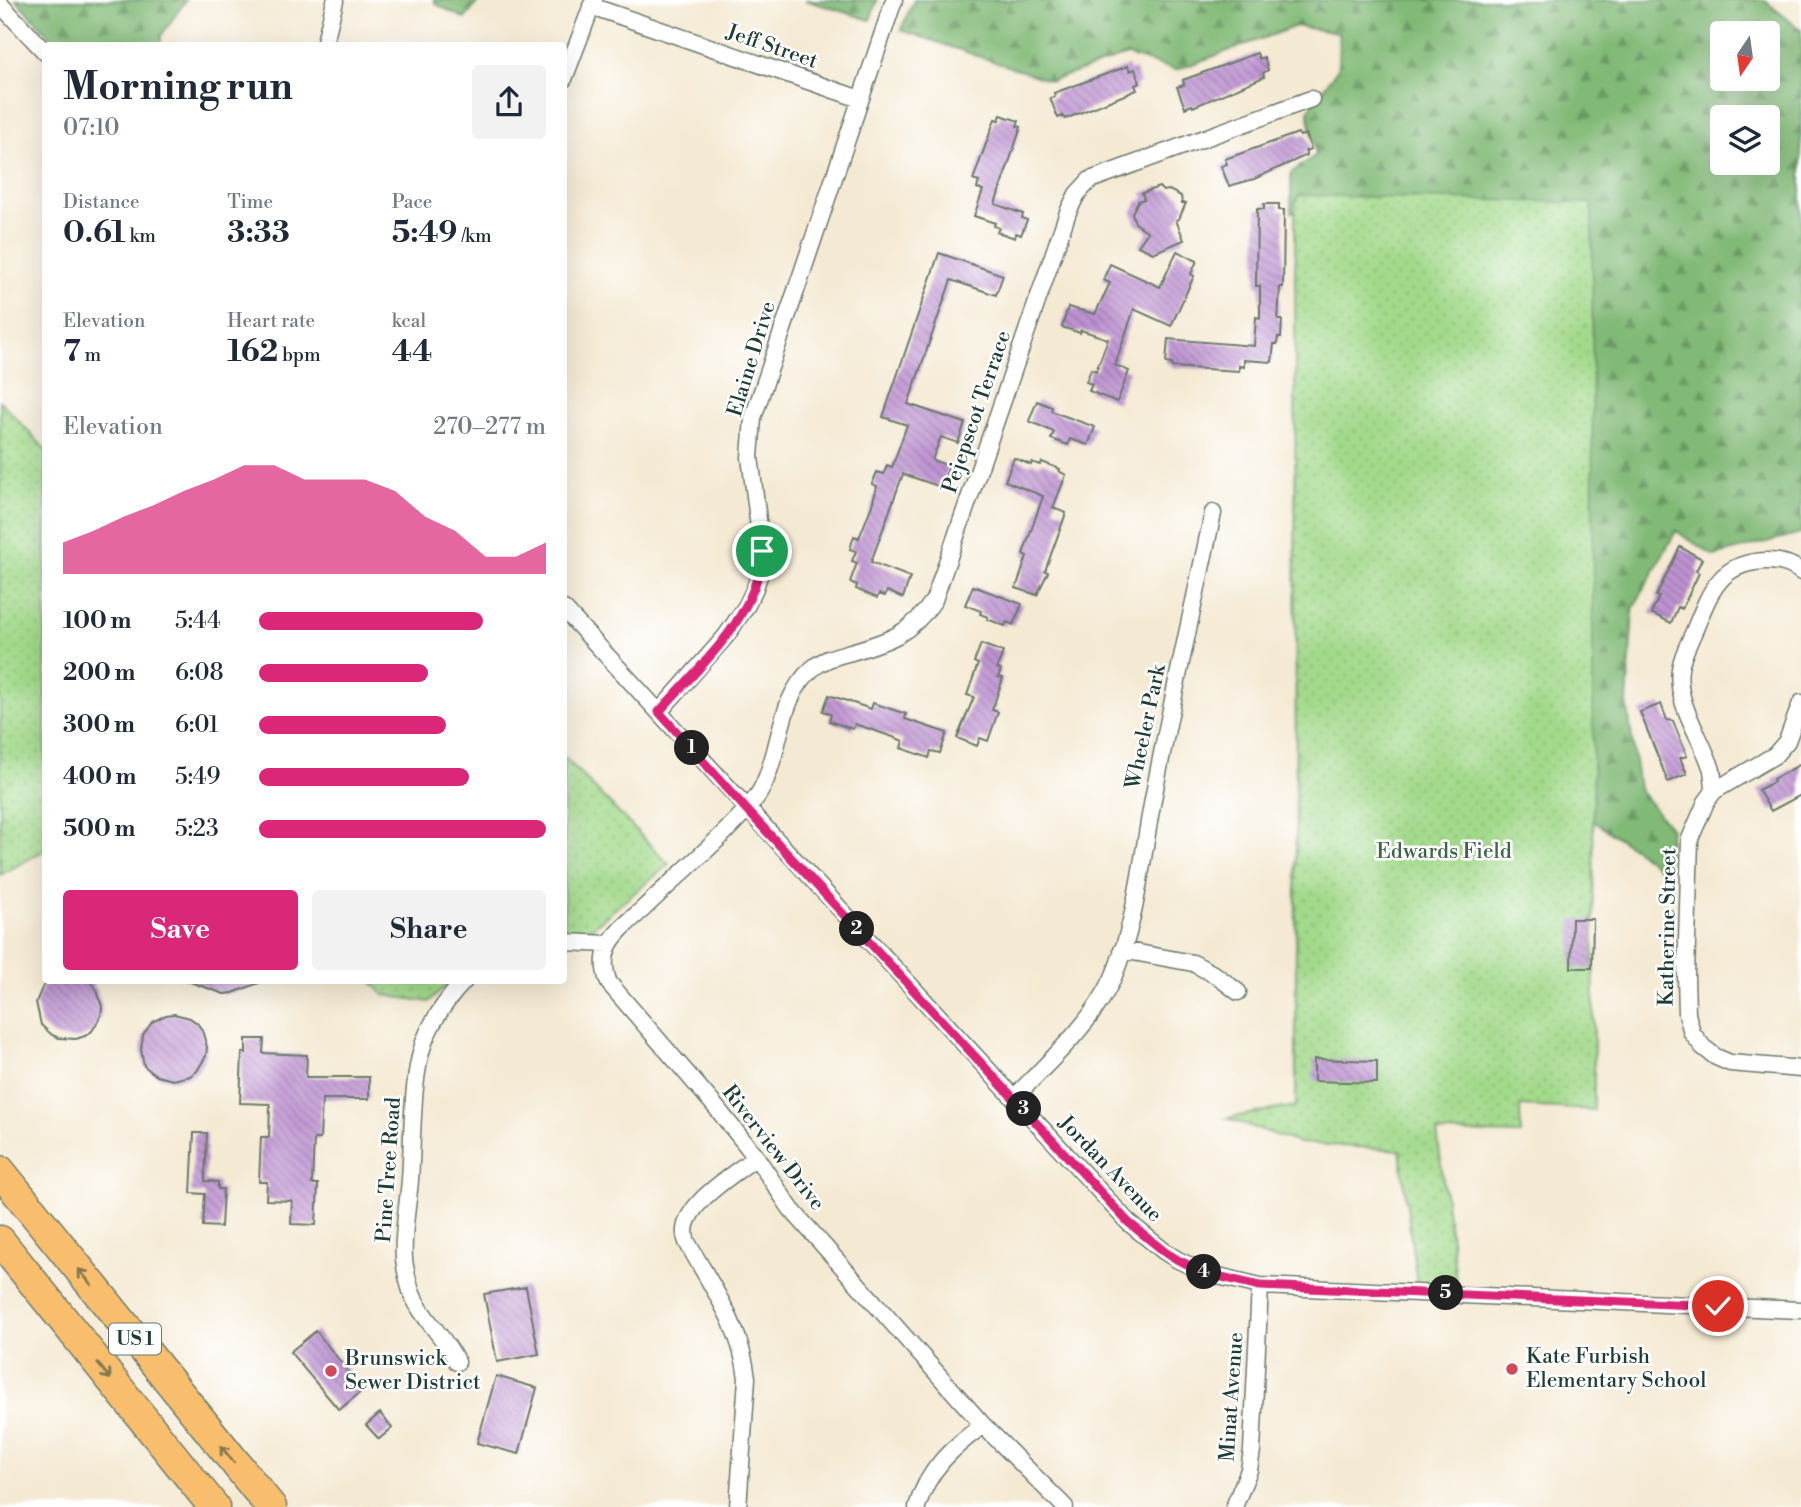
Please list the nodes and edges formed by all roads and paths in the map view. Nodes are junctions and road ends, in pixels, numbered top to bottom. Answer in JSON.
{"nodes":[{"id":1,"x":894,"y":0,"type":"edge"},
{"id":2,"x":335,"y":1,"type":"edge"},
{"id":3,"x":592,"y":3,"type":"edge"},
{"id":4,"x":0,"y":4,"type":"edge"},
{"id":5,"x":325,"y":42,"type":"edge"},
{"id":6,"x":42,"y":49,"type":"edge"},
{"id":7,"x":567,"y":71,"type":"edge"},
{"id":8,"x":860,"y":99,"type":"junction"},
{"id":9,"x":1311,"y":99,"type":"dead end"},
{"id":10,"x":1213,"y":513,"type":"dead end"},
{"id":11,"x":1801,"y":572,"type":"edge"},
{"id":12,"x":567,"y":612,"type":"edge"},
{"id":13,"x":1801,"y":703,"type":"edge"},
{"id":14,"x":659,"y":712,"type":"junction"},
{"id":15,"x":1714,"y":791,"type":"junction"},
{"id":16,"x":746,"y":809,"type":"junction"},
{"id":17,"x":567,"y":942,"type":"edge"},
{"id":18,"x":609,"y":944,"type":"junction"},
{"id":19,"x":1122,"y":950,"type":"junction"},
{"id":20,"x":462,"y":984,"type":"edge"},
{"id":21,"x":1238,"y":992,"type":"dead end"},
{"id":22,"x":1801,"y":1069,"type":"edge"},
{"id":23,"x":1014,"y":1098,"type":"junction"},
{"id":24,"x":756,"y":1157,"type":"junction"},
{"id":25,"x":0,"y":1171,"type":"edge"},
{"id":26,"x":0,"y":1241,"type":"edge"},
{"id":27,"x":1260,"y":1286,"type":"junction"},
{"id":28,"x":1801,"y":1310,"type":"edge"},
{"id":29,"x":457,"y":1362,"type":"dead end"},
{"id":30,"x":983,"y":1425,"type":"junction"},
{"id":31,"x":214,"y":1507,"type":"edge"},
{"id":32,"x":271,"y":1507,"type":"edge"},
{"id":33,"x":738,"y":1507,"type":"edge"},
{"id":34,"x":917,"y":1507,"type":"edge"},
{"id":35,"x":1065,"y":1507,"type":"edge"},
{"id":36,"x":1234,"y":1507,"type":"edge"}],
"edges":[{"from":1,"to":8,"type":"street","name":"Elaine Drive"},
{"from":2,"to":5,"type":"street"},
{"from":3,"to":7,"type":"street"},
{"from":3,"to":8,"type":"street","name":"Jeff Street"},
{"from":4,"to":6,"type":"street"},
{"from":8,"to":14,"type":"street","name":"Elaine Drive"},
{"from":9,"to":16,"type":"street","name":"Pejepscot Terrace"},
{"from":10,"to":19,"type":"street","name":"Wheeler Park"},
{"from":11,"to":15,"type":"street"},
{"from":12,"to":14,"type":"street","name":"Jordan Avenue"},
{"from":13,"to":15,"type":"street"},
{"from":14,"to":16,"type":"street","name":"Jordan Avenue"},
{"from":15,"to":22,"type":"street","name":"Katherine Street"},
{"from":16,"to":18,"type":"street"},
{"from":16,"to":23,"type":"street","name":"Jordan Avenue"},
{"from":17,"to":18,"type":"street"},
{"from":18,"to":24,"type":"street","name":"Riverview Drive"},
{"from":19,"to":21,"type":"street"},
{"from":19,"to":23,"type":"street","name":"Wheeler Park"},
{"from":20,"to":29,"type":"street","name":"Pine Tree Road"},
{"from":23,"to":27,"type":"street","name":"Jordan Avenue"},
{"from":24,"to":30,"type":"street","name":"Riverview Drive"},
{"from":24,"to":33,"type":"street"},
{"from":32,"to":25,"type":"highway","number":"US 1","one_way":true},
{"from":26,"to":31,"type":"highway","number":"US 1","one_way":true},
{"from":27,"to":28,"type":"street","name":"Jordan Avenue"},
{"from":27,"to":36,"type":"street","name":"Minat Avenue"},
{"from":30,"to":34,"type":"street"},
{"from":30,"to":35,"type":"street","name":"Riverview Drive"}]}
